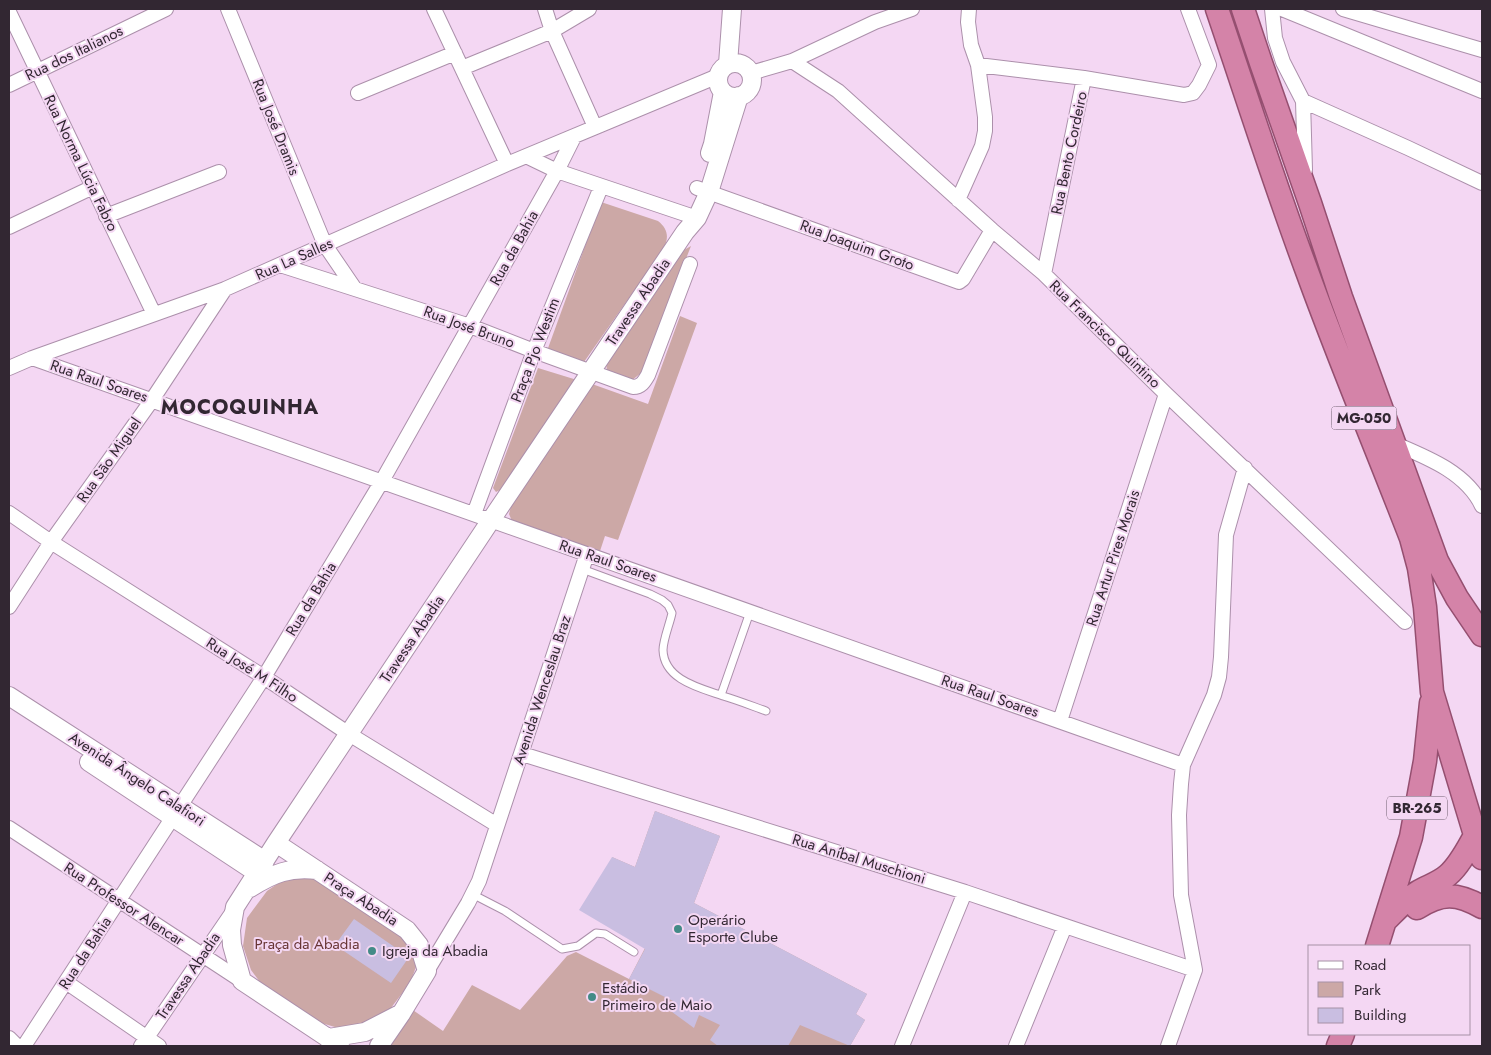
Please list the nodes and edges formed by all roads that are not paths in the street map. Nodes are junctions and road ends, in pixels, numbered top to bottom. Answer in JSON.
{"nodes":[{"id":1,"x":166,"y":9,"type":"edge"},
{"id":2,"x":228,"y":9,"type":"edge"},
{"id":3,"x":434,"y":9,"type":"edge"},
{"id":4,"x":545,"y":9,"type":"edge"},
{"id":5,"x":589,"y":9,"type":"edge"},
{"id":6,"x":732,"y":9,"type":"edge"},
{"id":7,"x":743,"y":9,"type":"edge"},
{"id":8,"x":912,"y":9,"type":"edge"},
{"id":9,"x":969,"y":9,"type":"edge"},
{"id":10,"x":1188,"y":9,"type":"edge"},
{"id":11,"x":1217,"y":9,"type":"edge"},
{"id":12,"x":1243,"y":9,"type":"edge"},
{"id":13,"x":1272,"y":9,"type":"edge"},
{"id":14,"x":1282,"y":9,"type":"edge"},
{"id":15,"x":1343,"y":9,"type":"edge"},
{"id":16,"x":9,"y":12,"type":"edge"},
{"id":17,"x":552,"y":31,"type":"junction"},
{"id":18,"x":1482,"y":50,"type":"edge"},
{"id":19,"x":455,"y":53,"type":"junction"},
{"id":20,"x":792,"y":61,"type":"junction"},
{"id":21,"x":978,"y":65,"type":"junction"},
{"id":22,"x":462,"y":68,"type":"junction"},
{"id":23,"x":37,"y":71,"type":"junction"},
{"id":24,"x":733,"y":77,"type":"junction"},
{"id":25,"x":1084,"y":78,"type":"junction"},
{"id":26,"x":9,"y":85,"type":"edge"},
{"id":27,"x":1482,"y":91,"type":"edge"},
{"id":28,"x":358,"y":94,"type":"dead end"},
{"id":29,"x":1303,"y":101,"type":"junction"},
{"id":30,"x":595,"y":128,"type":"junction"},
{"id":31,"x":574,"y":137,"type":"junction"},
{"id":32,"x":526,"y":156,"type":"junction"},
{"id":33,"x":507,"y":164,"type":"junction"},
{"id":34,"x":557,"y":171,"type":"junction"},
{"id":35,"x":219,"y":172,"type":"dead end"},
{"id":36,"x":1482,"y":183,"type":"edge"},
{"id":37,"x":93,"y":187,"type":"junction"},
{"id":38,"x":601,"y":187,"type":"junction"},
{"id":39,"x":703,"y":190,"type":"junction"},
{"id":40,"x":958,"y":200,"type":"junction"},
{"id":41,"x":1310,"y":203,"type":"junction"},
{"id":42,"x":106,"y":216,"type":"junction"},
{"id":43,"x":690,"y":222,"type":"junction"},
{"id":44,"x":9,"y":227,"type":"edge"},
{"id":45,"x":992,"y":230,"type":"junction"},
{"id":46,"x":325,"y":245,"type":"junction"},
{"id":47,"x":690,"y":264,"type":"dead end"},
{"id":48,"x":280,"y":265,"type":"junction"},
{"id":49,"x":1044,"y":274,"type":"junction"},
{"id":50,"x":225,"y":289,"type":"junction"},
{"id":51,"x":355,"y":290,"type":"junction"},
{"id":52,"x":154,"y":314,"type":"junction"},
{"id":53,"x":470,"y":326,"type":"junction"},
{"id":54,"x":534,"y":351,"type":"junction"},
{"id":55,"x":32,"y":358,"type":"junction"},
{"id":56,"x":9,"y":368,"type":"edge"},
{"id":57,"x":591,"y":371,"type":"junction"},
{"id":58,"x":1166,"y":394,"type":"junction"},
{"id":59,"x":152,"y":400,"type":"junction"},
{"id":60,"x":1393,"y":443,"type":"junction"},
{"id":61,"x":1245,"y":468,"type":"junction"},
{"id":62,"x":382,"y":481,"type":"junction"},
{"id":63,"x":1482,"y":506,"type":"edge"},
{"id":64,"x":9,"y":513,"type":"edge"},
{"id":65,"x":474,"y":514,"type":"junction"},
{"id":66,"x":491,"y":520,"type":"junction"},
{"id":67,"x":51,"y":542,"type":"junction"},
{"id":68,"x":587,"y":554,"type":"junction"},
{"id":69,"x":582,"y":569,"type":"junction"},
{"id":70,"x":9,"y":607,"type":"edge"},
{"id":71,"x":750,"y":612,"type":"junction"},
{"id":72,"x":1406,"y":622,"type":"dead end"},
{"id":73,"x":1482,"y":635,"type":"edge"},
{"id":74,"x":264,"y":677,"type":"junction"},
{"id":75,"x":1432,"y":692,"type":"junction"},
{"id":76,"x":721,"y":695,"type":"junction"},
{"id":77,"x":9,"y":696,"type":"edge"},
{"id":78,"x":9,"y":710,"type":"edge"},
{"id":79,"x":766,"y":711,"type":"dead end"},
{"id":80,"x":1060,"y":721,"type":"junction"},
{"id":81,"x":349,"y":734,"type":"junction"},
{"id":82,"x":522,"y":754,"type":"junction"},
{"id":83,"x":1183,"y":765,"type":"junction"},
{"id":84,"x":177,"y":812,"type":"junction"},
{"id":85,"x":497,"y":825,"type":"junction"},
{"id":86,"x":9,"y":828,"type":"edge"},
{"id":87,"x":1478,"y":830,"type":"edge"},
{"id":88,"x":276,"y":843,"type":"junction"},
{"id":89,"x":1482,"y":858,"type":"edge"},
{"id":90,"x":261,"y":867,"type":"junction"},
{"id":91,"x":318,"y":870,"type":"junction"},
{"id":92,"x":246,"y":891,"type":"junction"},
{"id":93,"x":965,"y":892,"type":"junction"},
{"id":94,"x":472,"y":894,"type":"junction"},
{"id":95,"x":119,"y":901,"type":"junction"},
{"id":96,"x":235,"y":907,"type":"junction"},
{"id":97,"x":1482,"y":907,"type":"edge"},
{"id":98,"x":1386,"y":921,"type":"junction"},
{"id":99,"x":1065,"y":926,"type":"junction"},
{"id":100,"x":1377,"y":945,"type":"edge"},
{"id":101,"x":1386,"y":945,"type":"edge"},
{"id":102,"x":634,"y":952,"type":"dead end"},
{"id":103,"x":202,"y":955,"type":"junction"},
{"id":104,"x":1195,"y":970,"type":"junction"},
{"id":105,"x":427,"y":971,"type":"junction"},
{"id":106,"x":242,"y":981,"type":"junction"},
{"id":107,"x":66,"y":982,"type":"junction"},
{"id":108,"x":401,"y":1014,"type":"junction"},
{"id":109,"x":9,"y":1038,"type":"edge"},
{"id":110,"x":144,"y":1042,"type":"edge"},
{"id":111,"x":333,"y":1044,"type":"edge"},
{"id":112,"x":17,"y":1046,"type":"edge"},
{"id":113,"x":24,"y":1046,"type":"edge"},
{"id":114,"x":159,"y":1046,"type":"edge"},
{"id":115,"x":379,"y":1046,"type":"edge"},
{"id":116,"x":902,"y":1046,"type":"edge"},
{"id":117,"x":1016,"y":1046,"type":"edge"},
{"id":118,"x":1168,"y":1046,"type":"edge"}],
"edges":[{"from":1,"to":23,"type":"street","name":"Rua dos Italianos"},
{"from":2,"to":46,"type":"street","name":"Rua José Dramis"},
{"from":3,"to":19,"type":"street"},
{"from":4,"to":17,"type":"street"},
{"from":5,"to":17,"type":"street"},
{"from":6,"to":24,"type":"street"},
{"from":7,"to":24,"type":"street"},
{"from":8,"to":20,"type":"street","name":"Rua La Salles"},
{"from":9,"to":21,"type":"street"},
{"from":10,"to":25,"type":"street"},
{"from":11,"to":75,"type":"highway","number":"MG-050"},
{"from":12,"to":41,"type":"highway","number":"MG-050"},
{"from":13,"to":29,"type":"street"},
{"from":14,"to":27,"type":"street"},
{"from":15,"to":18,"type":"street"},
{"from":16,"to":23,"type":"street","name":"Rua Norma Lúcia Fabro"},
{"from":17,"to":22,"type":"street"},
{"from":17,"to":30,"type":"street"},
{"from":19,"to":22,"type":"street"},
{"from":19,"to":28,"type":"street"},
{"from":20,"to":24,"type":"street","name":"Rua La Salles"},
{"from":20,"to":40,"type":"street","name":"Rua Francisco Quintino"},
{"from":21,"to":25,"type":"street","name":"Rua Bento Cordeiro"},
{"from":21,"to":40,"type":"street"},
{"from":22,"to":33,"type":"street"},
{"from":23,"to":26,"type":"street","name":"Rua dos Italianos"},
{"from":23,"to":37,"type":"street","name":"Rua Norma Lúcia Fabro"},
{"from":24,"to":30,"type":"street","name":"Rua La Salles"},
{"from":24,"to":39,"type":"street"},
{"from":25,"to":49,"type":"street","name":"Rua Bento Cordeiro"},
{"from":29,"to":36,"type":"street"},
{"from":29,"to":41,"type":"street"},
{"from":30,"to":31,"type":"street","name":"Rua La Salles"},
{"from":31,"to":32,"type":"street","name":"Rua La Salles"},
{"from":31,"to":34,"type":"street","name":"Rua da Bahia"},
{"from":32,"to":33,"type":"street","name":"Rua La Salles"},
{"from":32,"to":34,"type":"street"},
{"from":33,"to":46,"type":"street","name":"Rua La Salles"},
{"from":34,"to":38,"type":"street"},
{"from":34,"to":53,"type":"street","name":"Rua da Bahia"},
{"from":35,"to":42,"type":"street"},
{"from":37,"to":42,"type":"street","name":"Rua Norma Lúcia Fabro"},
{"from":37,"to":44,"type":"street"},
{"from":38,"to":43,"type":"street"},
{"from":38,"to":54,"type":"street","name":"Praça Pjo Westim"},
{"from":39,"to":43,"type":"street","name":"Travessa Abadia"},
{"from":39,"to":45,"type":"street","name":"Rua Joaquim Groto"},
{"from":40,"to":45,"type":"street","name":"Rua Francisco Quintino"},
{"from":41,"to":60,"type":"highway","number":"MG-050"},
{"from":42,"to":52,"type":"street","name":"Rua Norma Lúcia Fabro"},
{"from":43,"to":57,"type":"street","name":"Travessa Abadia"},
{"from":45,"to":49,"type":"street","name":"Rua Francisco Quintino"},
{"from":46,"to":48,"type":"street","name":"Rua La Salles"},
{"from":46,"to":51,"type":"street"},
{"from":47,"to":57,"type":"street","name":"Rua José Bruno"},
{"from":48,"to":50,"type":"street","name":"Rua La Salles"},
{"from":48,"to":51,"type":"street","name":"Rua José Bruno"},
{"from":49,"to":58,"type":"street","name":"Rua Francisco Quintino"},
{"from":50,"to":52,"type":"street","name":"Rua La Salles"},
{"from":50,"to":59,"type":"street","name":"Rua São Miguel"},
{"from":51,"to":53,"type":"street","name":"Rua José Bruno"},
{"from":52,"to":55,"type":"street","name":"Rua La Salles"},
{"from":53,"to":54,"type":"street","name":"Rua José Bruno"},
{"from":53,"to":62,"type":"street","name":"Rua da Bahia"},
{"from":54,"to":57,"type":"street","name":"Rua José Bruno"},
{"from":54,"to":65,"type":"street","name":"Praça Pjo Westim"},
{"from":55,"to":56,"type":"street","name":"Rua La Salles"},
{"from":55,"to":59,"type":"street","name":"Rua Raul Soares"},
{"from":57,"to":66,"type":"street","name":"Travessa Abadia"},
{"from":58,"to":61,"type":"street","name":"Rua Francisco Quintino"},
{"from":58,"to":80,"type":"street","name":"Rua Artur Pires Morais"},
{"from":59,"to":62,"type":"street","name":"Rua Raul Soares"},
{"from":59,"to":67,"type":"street","name":"Rua São Miguel"},
{"from":60,"to":63,"type":"street"},
{"from":60,"to":73,"type":"highway","number":"MG-050"},
{"from":61,"to":72,"type":"street","name":"Rua Francisco Quintino"},
{"from":61,"to":83,"type":"street"},
{"from":62,"to":65,"type":"street","name":"Rua Raul Soares"},
{"from":62,"to":74,"type":"street","name":"Rua da Bahia"},
{"from":64,"to":67,"type":"street","name":"Rua José M Filho"},
{"from":65,"to":66,"type":"street","name":"Rua Raul Soares"},
{"from":66,"to":68,"type":"street","name":"Rua Raul Soares"},
{"from":66,"to":81,"type":"street","name":"Travessa Abadia"},
{"from":67,"to":70,"type":"street","name":"Rua São Miguel"},
{"from":67,"to":74,"type":"street","name":"Rua José M Filho"},
{"from":68,"to":69,"type":"street","name":"Avenida Wenceslau Braz"},
{"from":68,"to":71,"type":"street","name":"Rua Raul Soares"},
{"from":69,"to":76,"type":"lane"},
{"from":69,"to":82,"type":"street","name":"Avenida Wenceslau Braz"},
{"from":71,"to":76,"type":"lane"},
{"from":71,"to":80,"type":"street","name":"Rua Raul Soares"},
{"from":74,"to":81,"type":"street","name":"Rua José M Filho"},
{"from":74,"to":84,"type":"street","name":"Rua da Bahia"},
{"from":75,"to":87,"type":"highway","number":"MG-050"},
{"from":75,"to":98,"type":"highway","number":"BR-265"},
{"from":76,"to":79,"type":"lane"},
{"from":77,"to":84,"type":"street","name":"Avenida Ângelo Calafiori"},
{"from":78,"to":84,"type":"street","name":"Avenida Ângelo Calafiori"},
{"from":80,"to":83,"type":"street","name":"Rua Raul Soares"},
{"from":81,"to":85,"type":"street","name":"Rua José M Filho"},
{"from":81,"to":88,"type":"street","name":"Travessa Abadia"},
{"from":82,"to":85,"type":"street","name":"Avenida Wenceslau Braz"},
{"from":82,"to":93,"type":"street","name":"Rua Aníbal Muschioni"},
{"from":83,"to":104,"type":"street"},
{"from":84,"to":90,"type":"street","name":"Avenida Ângelo Calafiori"},
{"from":84,"to":95,"type":"street","name":"Rua da Bahia"},
{"from":85,"to":94,"type":"street","name":"Avenida Wenceslau Braz"},
{"from":86,"to":95,"type":"street","name":"Rua Professor Alencar"},
{"from":87,"to":89,"type":"highway"},
{"from":87,"to":98,"type":"highway","number":"BR-265"},
{"from":88,"to":90,"type":"street","name":"Travessa Abadia"},
{"from":88,"to":91,"type":"street","name":"Praça Abadia"},
{"from":90,"to":92,"type":"street","name":"Travessa Abadia"},
{"from":91,"to":92,"type":"street"},
{"from":91,"to":105,"type":"street","name":"Praça Abadia"},
{"from":92,"to":96,"type":"street","name":"Travessa Abadia"},
{"from":93,"to":99,"type":"street","name":"Rua Aníbal Muschioni"},
{"from":93,"to":116,"type":"street"},
{"from":94,"to":102,"type":"lane"},
{"from":94,"to":105,"type":"street","name":"Avenida Wenceslau Braz"},
{"from":95,"to":103,"type":"street","name":"Rua Professor Alencar"},
{"from":95,"to":107,"type":"street","name":"Rua da Bahia"},
{"from":96,"to":103,"type":"street","name":"Travessa Abadia"},
{"from":96,"to":106,"type":"street"},
{"from":97,"to":101,"type":"highway"},
{"from":98,"to":100,"type":"highway","number":"BR-265"},
{"from":99,"to":104,"type":"street","name":"Rua Aníbal Muschioni"},
{"from":99,"to":117,"type":"street"},
{"from":103,"to":106,"type":"street","name":"Rua Professor Alencar"},
{"from":103,"to":110,"type":"street","name":"Travessa Abadia"},
{"from":104,"to":118,"type":"street"},
{"from":105,"to":108,"type":"street"},
{"from":106,"to":111,"type":"street","name":"Rua Professor Alencar"},
{"from":107,"to":110,"type":"street"},
{"from":107,"to":113,"type":"street","name":"Rua da Bahia"},
{"from":108,"to":111,"type":"street"},
{"from":108,"to":115,"type":"street"},
{"from":109,"to":112,"type":"street"},
{"from":110,"to":114,"type":"street"}]}
